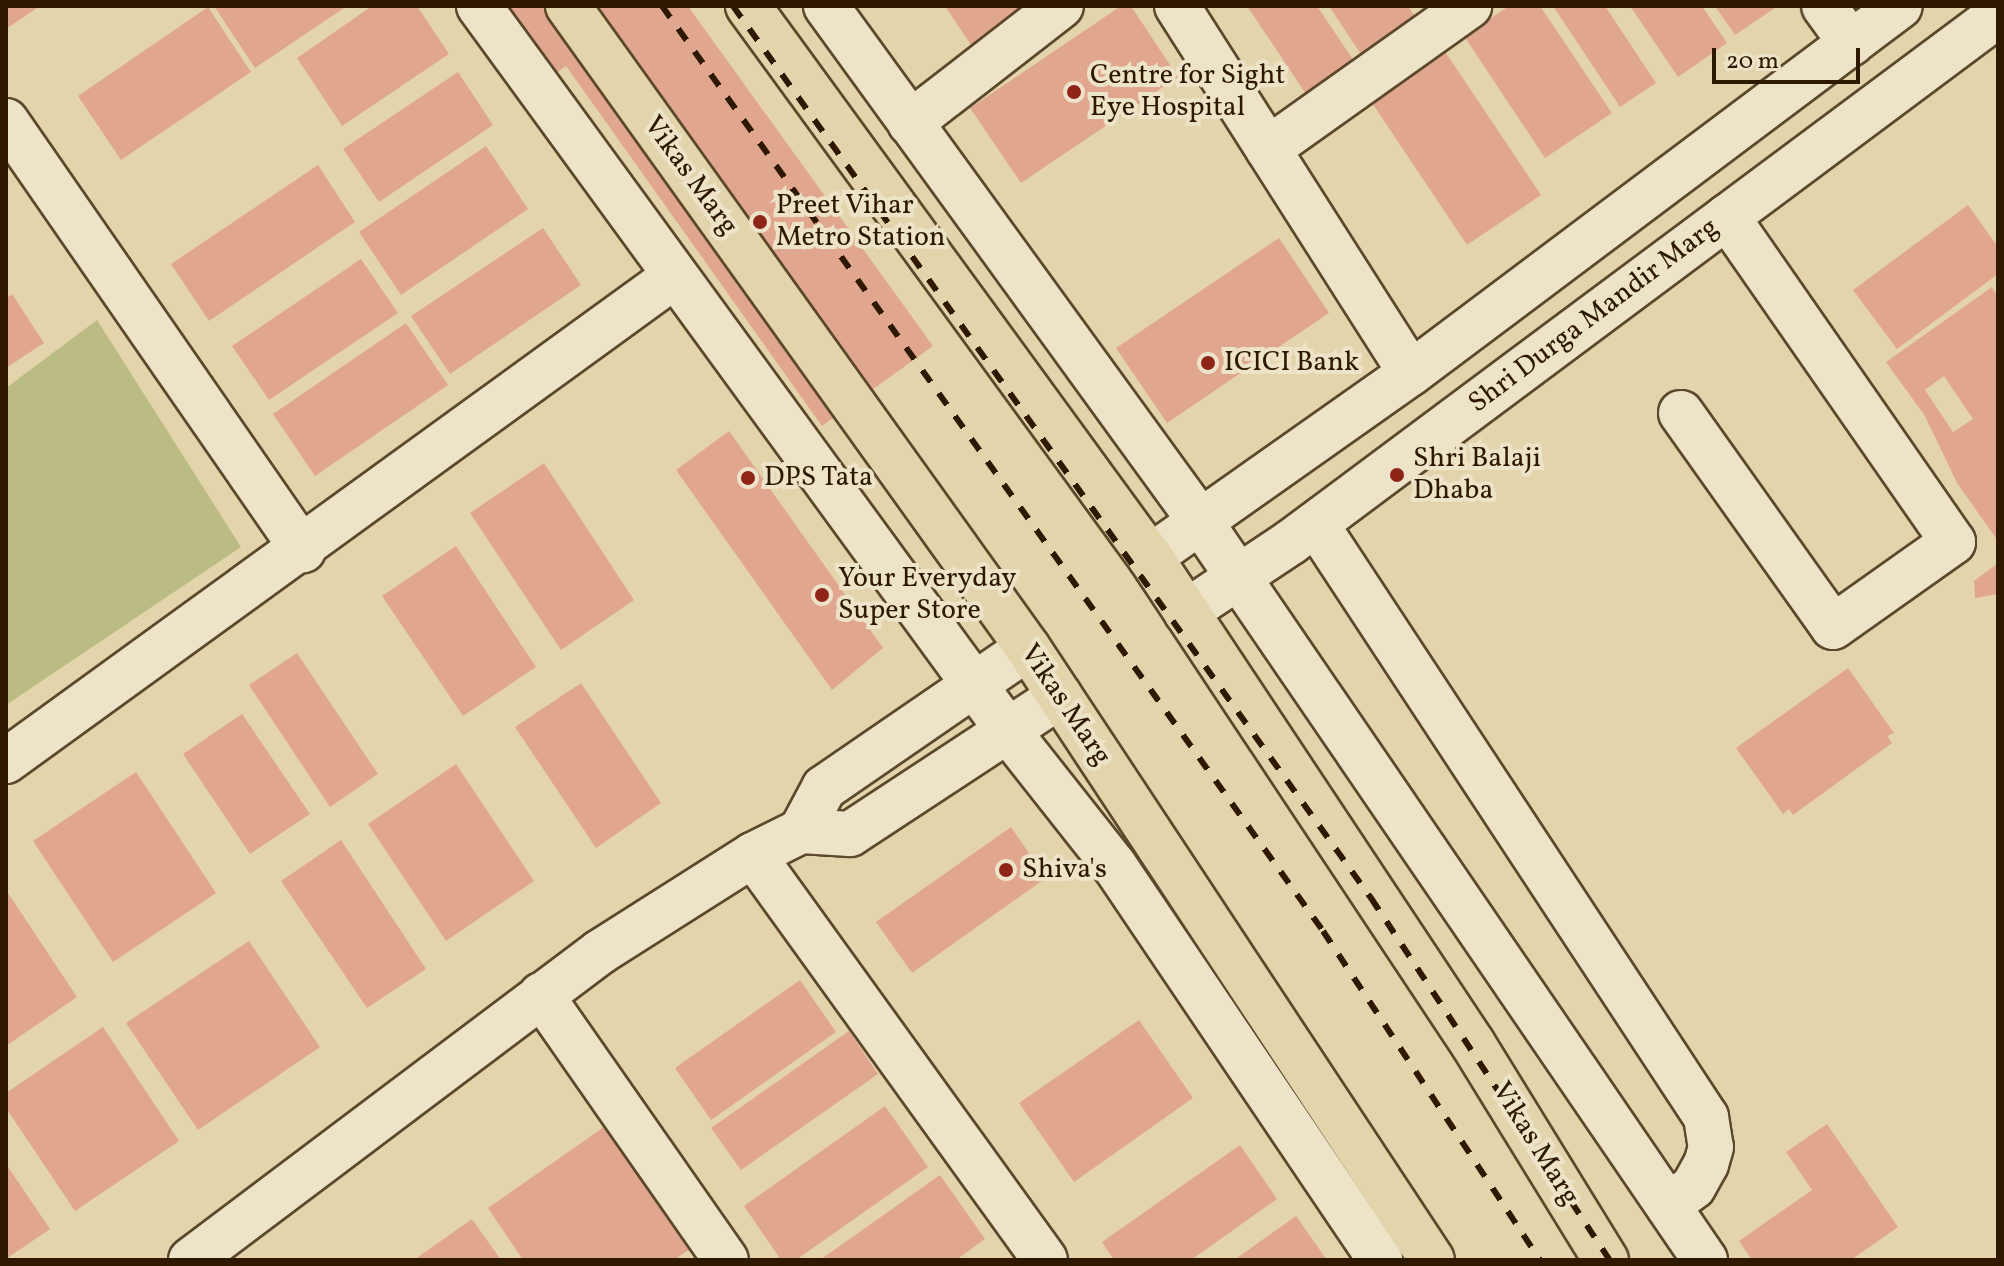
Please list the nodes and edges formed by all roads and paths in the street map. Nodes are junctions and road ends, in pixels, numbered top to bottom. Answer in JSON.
{"nodes":[{"id":1,"x":479,"y":6,"type":"edge"},
{"id":2,"x":568,"y":6,"type":"edge"},
{"id":3,"x":748,"y":6,"type":"edge"},
{"id":4,"x":826,"y":6,"type":"edge"},
{"id":5,"x":1061,"y":6,"type":"edge"},
{"id":6,"x":1177,"y":6,"type":"edge"},
{"id":7,"x":1469,"y":6,"type":"edge"},
{"id":8,"x":1824,"y":6,"type":"edge"},
{"id":9,"x":1900,"y":6,"type":"edge"},
{"id":10,"x":1998,"y":15,"type":"edge"},
{"id":11,"x":1851,"y":43,"type":"junction"},
{"id":12,"x":6,"y":121,"type":"edge"},
{"id":13,"x":910,"y":123,"type":"junction"},
{"id":14,"x":1268,"y":149,"type":"junction"},
{"id":15,"x":1727,"y":217,"type":"junction"},
{"id":16,"x":661,"y":286,"type":"dead end"},
{"id":17,"x":1485,"y":317,"type":"junction"},
{"id":18,"x":1525,"y":368,"type":"junction"},
{"id":19,"x":1411,"y":373,"type":"junction"},
{"id":20,"x":1681,"y":413,"type":"dead end"},
{"id":21,"x":1200,"y":521,"type":"junction"},
{"id":22,"x":1316,"y":524,"type":"junction"},
{"id":23,"x":303,"y":550,"type":"junction"},
{"id":24,"x":1150,"y":557,"type":"junction"},
{"id":25,"x":1239,"y":577,"type":"junction"},
{"id":26,"x":1186,"y":612,"type":"junction"},
{"id":27,"x":1028,"y":648,"type":"junction"},
{"id":28,"x":976,"y":686,"type":"junction"},
{"id":29,"x":1060,"y":696,"type":"junction"},
{"id":30,"x":1008,"y":731,"type":"junction"},
{"id":31,"x":6,"y":761,"type":"edge"},
{"id":32,"x":801,"y":831,"type":"junction"},
{"id":33,"x":753,"y":855,"type":"junction"},
{"id":34,"x":541,"y":995,"type":"junction"},
{"id":35,"x":1668,"y":1206,"type":"junction"},
{"id":36,"x":191,"y":1260,"type":"edge"},
{"id":37,"x":726,"y":1260,"type":"edge"},
{"id":38,"x":1045,"y":1260,"type":"edge"},
{"id":39,"x":1380,"y":1260,"type":"edge"},
{"id":40,"x":1432,"y":1260,"type":"edge"},
{"id":41,"x":1606,"y":1260,"type":"edge"},
{"id":42,"x":1705,"y":1260,"type":"edge"}],
"edges":[{"from":1,"to":28,"type":"street"},
{"from":2,"to":27,"type":"main road","name":"Vikas Marg"},
{"from":3,"to":24,"type":"main road","name":"Vikas Marg"},
{"from":4,"to":13,"type":"street"},
{"from":5,"to":13,"type":"street"},
{"from":6,"to":14,"type":"street"},
{"from":7,"to":14,"type":"street"},
{"from":8,"to":11,"type":"street"},
{"from":9,"to":11,"type":"street"},
{"from":10,"to":15,"type":"street","name":"Shri Durga Mandir Marg"},
{"from":11,"to":17,"type":"street"},
{"from":12,"to":23,"type":"street"},
{"from":13,"to":21,"type":"street"},
{"from":14,"to":19,"type":"street"},
{"from":15,"to":18,"type":"street","name":"Shri Durga Mandir Marg"},
{"from":15,"to":20,"type":"street"},
{"from":16,"to":23,"type":"street"},
{"from":17,"to":18,"type":"street"},
{"from":17,"to":19,"type":"street"},
{"from":18,"to":22,"type":"street","name":"Shri Durga Mandir Marg"},
{"from":19,"to":21,"type":"street"},
{"from":21,"to":24,"type":"street"},
{"from":21,"to":25,"type":"street"},
{"from":22,"to":25,"type":"street","name":"Shri Durga Mandir Marg"},
{"from":22,"to":35,"type":"street"},
{"from":23,"to":31,"type":"street"},
{"from":24,"to":26,"type":"main road","name":"Vikas Marg"},
{"from":25,"to":26,"type":"street","name":"Shri Durga Mandir Marg"},
{"from":25,"to":35,"type":"street"},
{"from":26,"to":41,"type":"main road","name":"Vikas Marg"},
{"from":27,"to":28,"type":"street"},
{"from":27,"to":29,"type":"main road","name":"Vikas Marg"},
{"from":28,"to":30,"type":"street"},
{"from":28,"to":32,"type":"street"},
{"from":29,"to":30,"type":"street"},
{"from":29,"to":40,"type":"main road","name":"Vikas Marg"},
{"from":30,"to":32,"type":"street"},
{"from":30,"to":39,"type":"street"},
{"from":32,"to":33,"type":"street"},
{"from":33,"to":34,"type":"street"},
{"from":33,"to":38,"type":"street"},
{"from":34,"to":36,"type":"street"},
{"from":34,"to":37,"type":"street"},
{"from":35,"to":42,"type":"street"}]}
